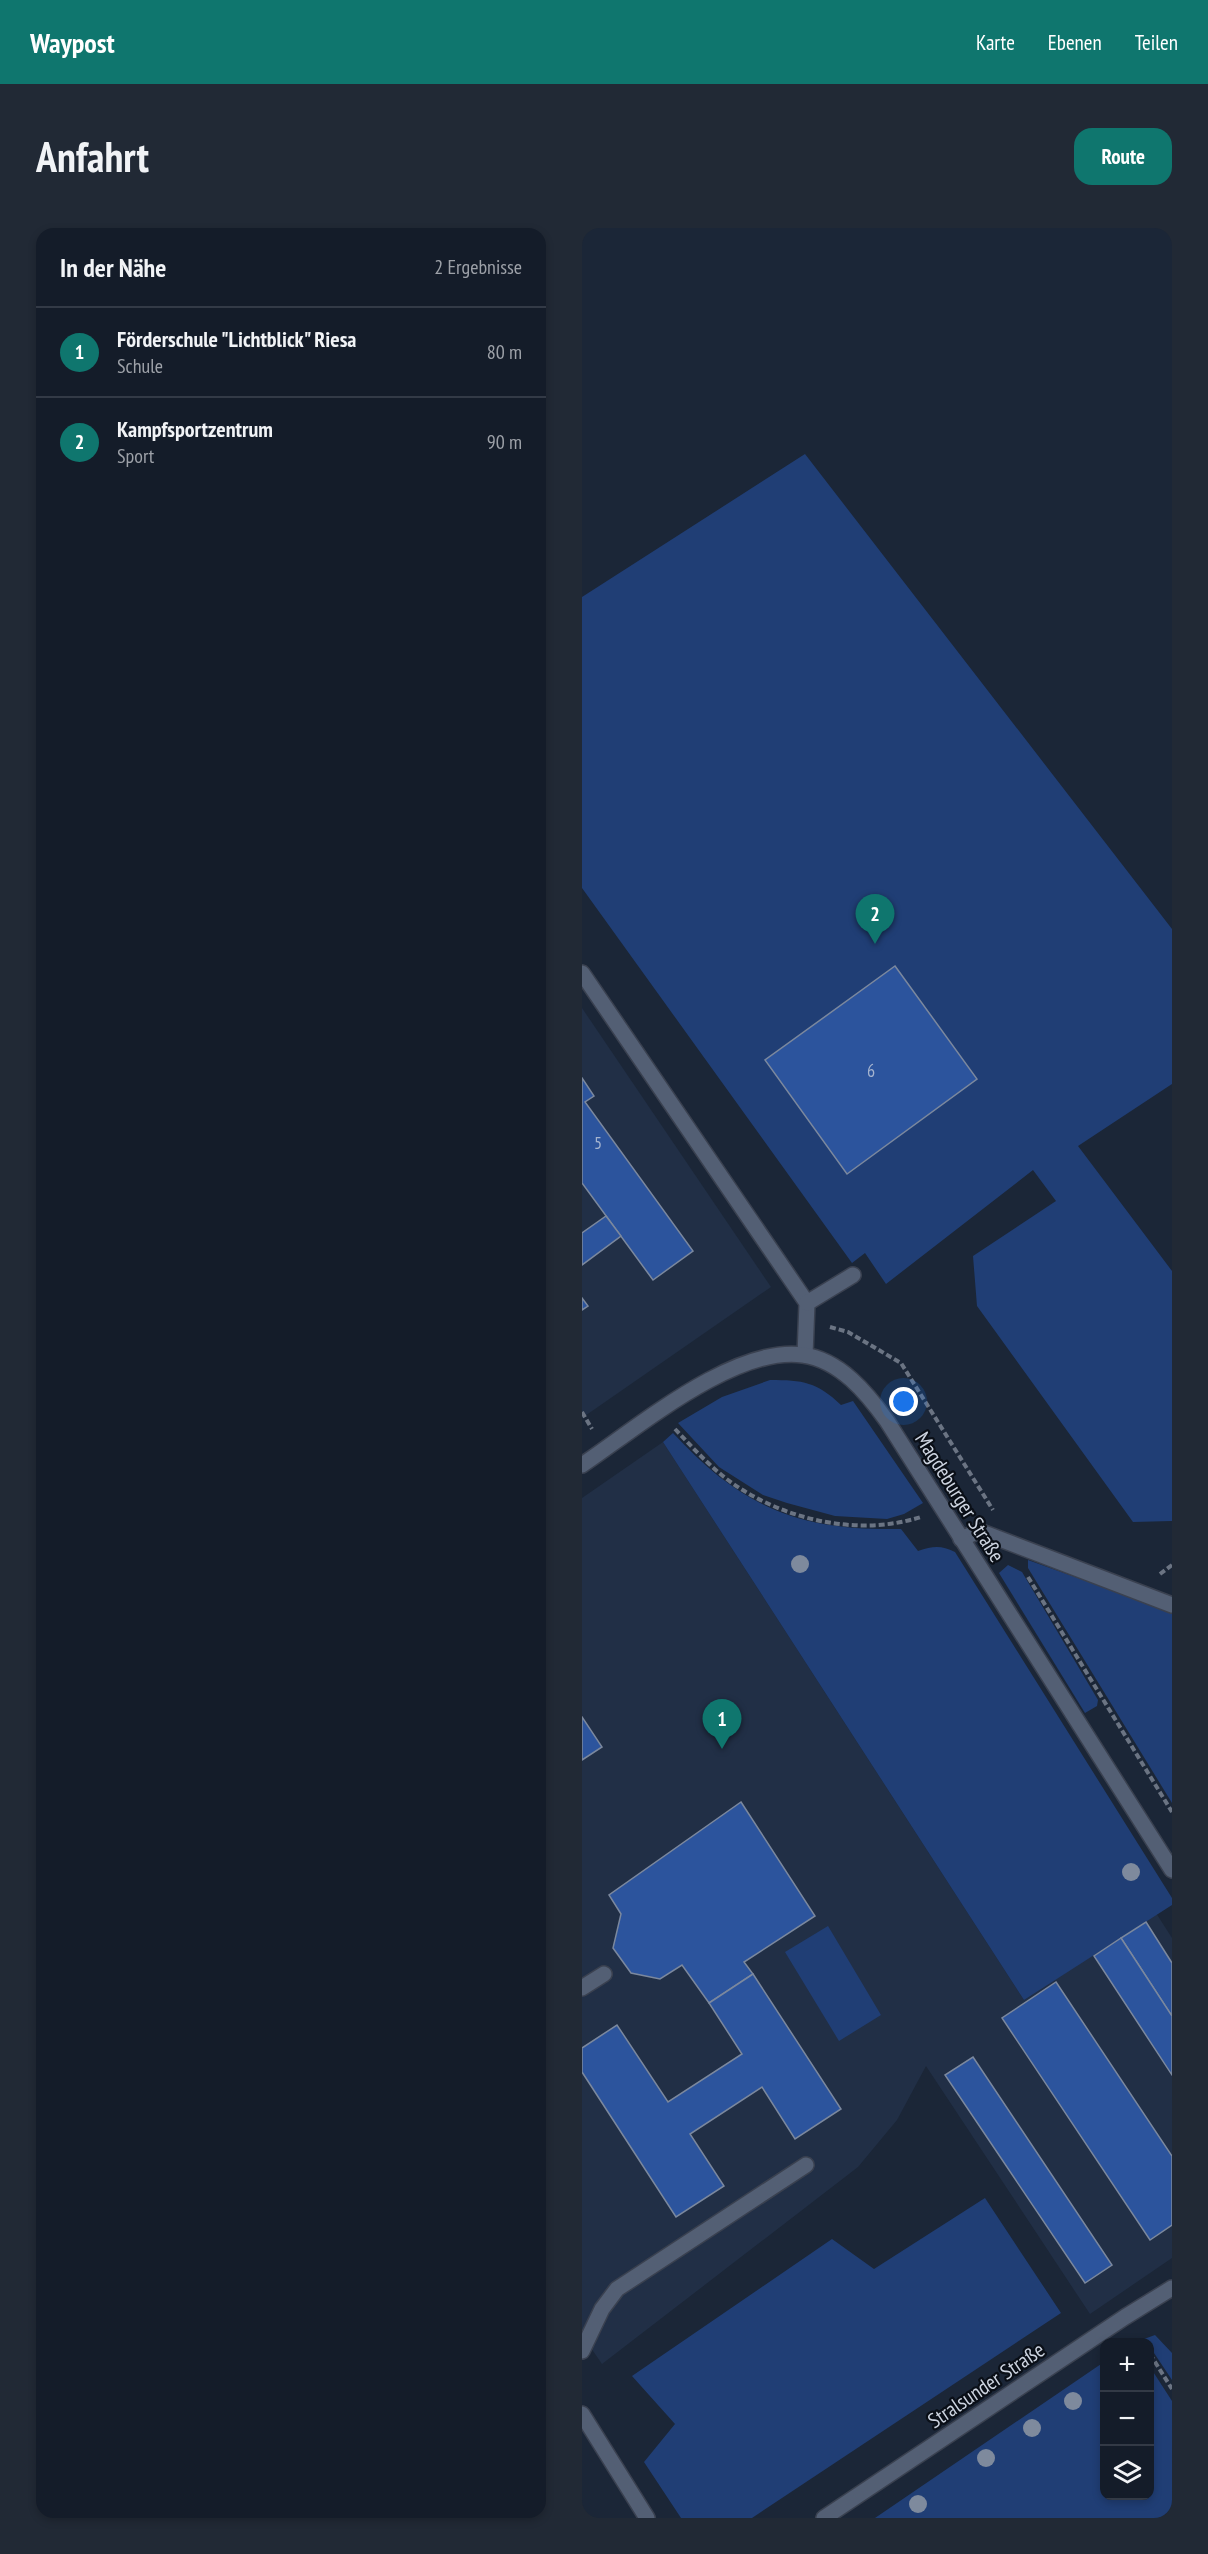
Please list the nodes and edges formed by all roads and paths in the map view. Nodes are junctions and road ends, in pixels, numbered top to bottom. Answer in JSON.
{"nodes":[{"id":1,"x":582,"y":973,"type":"edge"},
{"id":2,"x":853,"y":1275,"type":"dead end"},
{"id":3,"x":807,"y":1303,"type":"junction"},
{"id":4,"x":805,"y":1355,"type":"junction"},
{"id":5,"x":662,"y":1411,"type":"junction"},
{"id":6,"x":582,"y":1465,"type":"edge"},
{"id":7,"x":940,"y":1503,"type":"junction"},
{"id":8,"x":960,"y":1539,"type":"junction"},
{"id":9,"x":1172,"y":1605,"type":"edge"},
{"id":10,"x":1172,"y":1870,"type":"edge"},
{"id":11,"x":604,"y":1974,"type":"dead end"},
{"id":12,"x":582,"y":1988,"type":"edge"},
{"id":13,"x":806,"y":2165,"type":"dead end"},
{"id":14,"x":1171,"y":2292,"type":"edge"},
{"id":15,"x":582,"y":2351,"type":"edge"},
{"id":16,"x":1154,"y":2362,"type":"edge"},
{"id":17,"x":1172,"y":2389,"type":"edge"},
{"id":18,"x":582,"y":2414,"type":"edge"},
{"id":19,"x":589,"y":2439,"type":"edge"},
{"id":20,"x":647,"y":2518,"type":"edge"},
{"id":21,"x":824,"y":2518,"type":"edge"}],
"edges":[{"from":1,"to":3,"type":"street"},
{"from":2,"to":3,"type":"street"},
{"from":3,"to":4,"type":"street"},
{"from":4,"to":5,"type":"street","name":"Magdeburger Straße"},
{"from":4,"to":7,"type":"street","name":"Magdeburger Straße"},
{"from":5,"to":6,"type":"street","name":"Magdeburger Straße"},
{"from":5,"to":7,"type":"path"},
{"from":7,"to":8,"type":"street","name":"Magdeburger Straße"},
{"from":8,"to":9,"type":"street"},
{"from":8,"to":10,"type":"street","name":"Magdeburger Straße"},
{"from":11,"to":12,"type":"street"},
{"from":13,"to":15,"type":"street"},
{"from":14,"to":21,"type":"street","name":"Stralsunder Straße"},
{"from":16,"to":17,"type":"path"},
{"from":18,"to":19,"type":"street"},
{"from":19,"to":20,"type":"street"}]}
